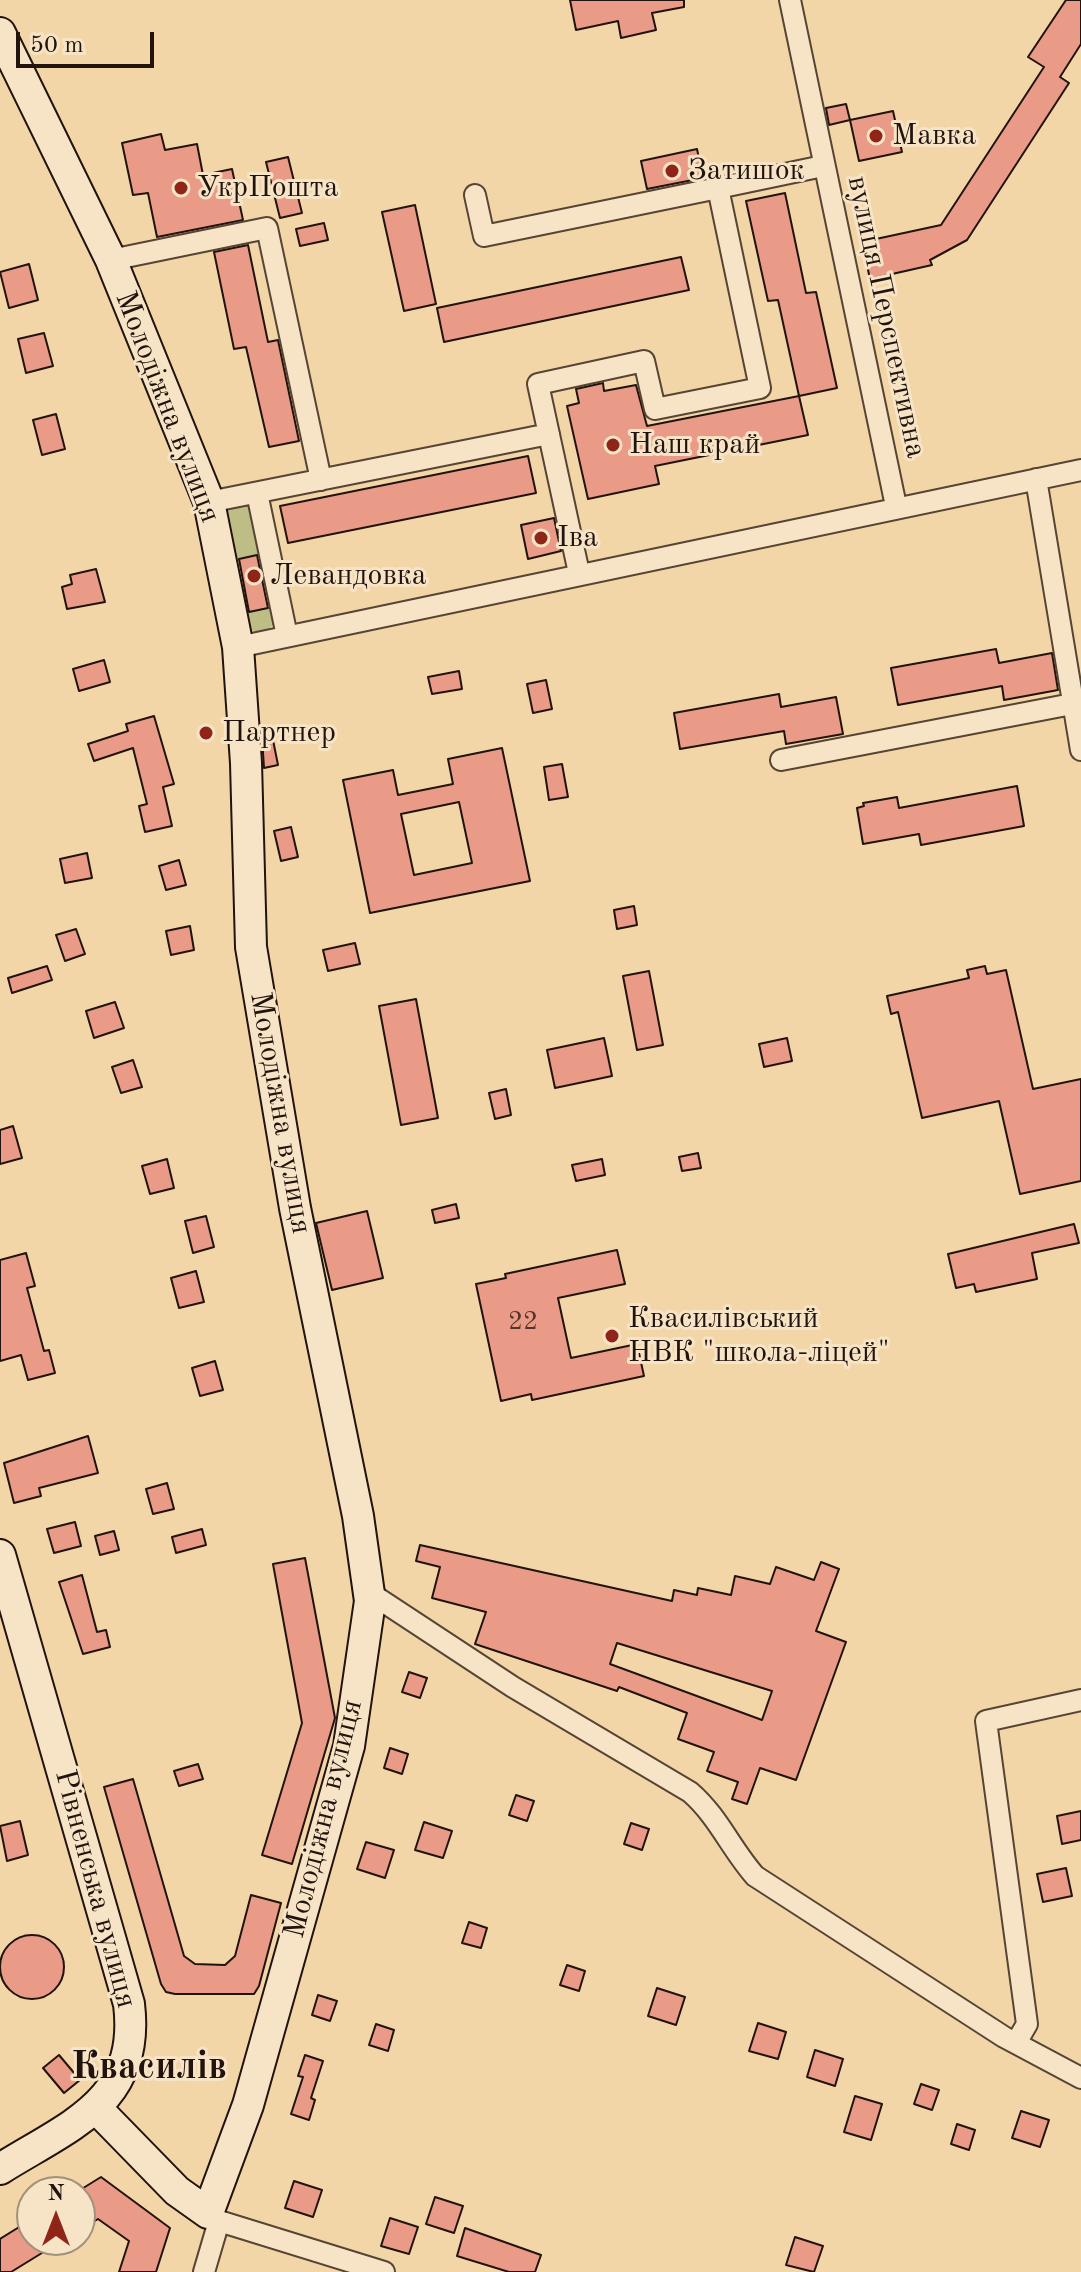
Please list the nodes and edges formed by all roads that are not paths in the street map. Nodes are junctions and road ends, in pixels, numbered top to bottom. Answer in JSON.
{"nodes":[{"id":1,"x":790,"y":0,"type":"edge"},
{"id":2,"x":0,"y":33,"type":"edge"},
{"id":3,"x":823,"y":166,"type":"junction"},
{"id":4,"x":718,"y":188,"type":"junction"},
{"id":5,"x":475,"y":195,"type":"dead end"},
{"id":6,"x":111,"y":260,"type":"junction"},
{"id":7,"x":549,"y":434,"type":"junction"},
{"id":8,"x":1081,"y":470,"type":"edge"},
{"id":9,"x":1036,"y":479,"type":"junction"},
{"id":10,"x":321,"y":480,"type":"junction"},
{"id":11,"x":257,"y":493,"type":"junction"},
{"id":12,"x":209,"y":502,"type":"junction"},
{"id":13,"x":896,"y":506,"type":"junction"},
{"id":14,"x":579,"y":573,"type":"junction"},
{"id":15,"x":287,"y":636,"type":"junction"},
{"id":16,"x":238,"y":647,"type":"junction"},
{"id":17,"x":1072,"y":704,"type":"junction"},
{"id":18,"x":1081,"y":750,"type":"edge"},
{"id":19,"x":781,"y":760,"type":"dead end"},
{"id":20,"x":0,"y":1555,"type":"edge"},
{"id":21,"x":367,"y":1591,"type":"junction"},
{"id":22,"x":1081,"y":1700,"type":"edge"},
{"id":23,"x":1016,"y":2043,"type":"junction"},
{"id":24,"x":1081,"y":2078,"type":"edge"},
{"id":25,"x":97,"y":2109,"type":"junction"},
{"id":26,"x":0,"y":2169,"type":"edge"},
{"id":27,"x":214,"y":2217,"type":"junction"},
{"id":28,"x":204,"y":2272,"type":"edge"},
{"id":29,"x":384,"y":2272,"type":"edge"}],
"edges":[{"from":1,"to":3,"type":"street","name":"вулиця Перспективна"},
{"from":2,"to":6,"type":"street","name":"Молодіжна вулиця"},
{"from":3,"to":4,"type":"street"},
{"from":3,"to":13,"type":"street","name":"вулиця Перспективна"},
{"from":4,"to":5,"type":"street"},
{"from":4,"to":7,"type":"street"},
{"from":6,"to":10,"type":"street"},
{"from":6,"to":12,"type":"street","name":"Молодіжна вулиця"},
{"from":7,"to":10,"type":"street"},
{"from":7,"to":14,"type":"street"},
{"from":8,"to":9,"type":"street"},
{"from":9,"to":13,"type":"street"},
{"from":9,"to":17,"type":"street"},
{"from":10,"to":11,"type":"street"},
{"from":11,"to":12,"type":"street"},
{"from":11,"to":15,"type":"street"},
{"from":12,"to":16,"type":"street","name":"Молодіжна вулиця"},
{"from":13,"to":14,"type":"street"},
{"from":14,"to":15,"type":"street"},
{"from":15,"to":16,"type":"street"},
{"from":16,"to":21,"type":"street","name":"Молодіжна вулиця"},
{"from":17,"to":18,"type":"street"},
{"from":17,"to":19,"type":"street"},
{"from":20,"to":25,"type":"street","name":"Рівненська вулиця"},
{"from":21,"to":23,"type":"street"},
{"from":21,"to":27,"type":"street","name":"Молодіжна вулиця"},
{"from":22,"to":23,"type":"street"},
{"from":23,"to":24,"type":"street"},
{"from":25,"to":26,"type":"street","name":"Рівненська вулиця"},
{"from":25,"to":27,"type":"street"},
{"from":27,"to":28,"type":"street"},
{"from":27,"to":29,"type":"street"}]}
